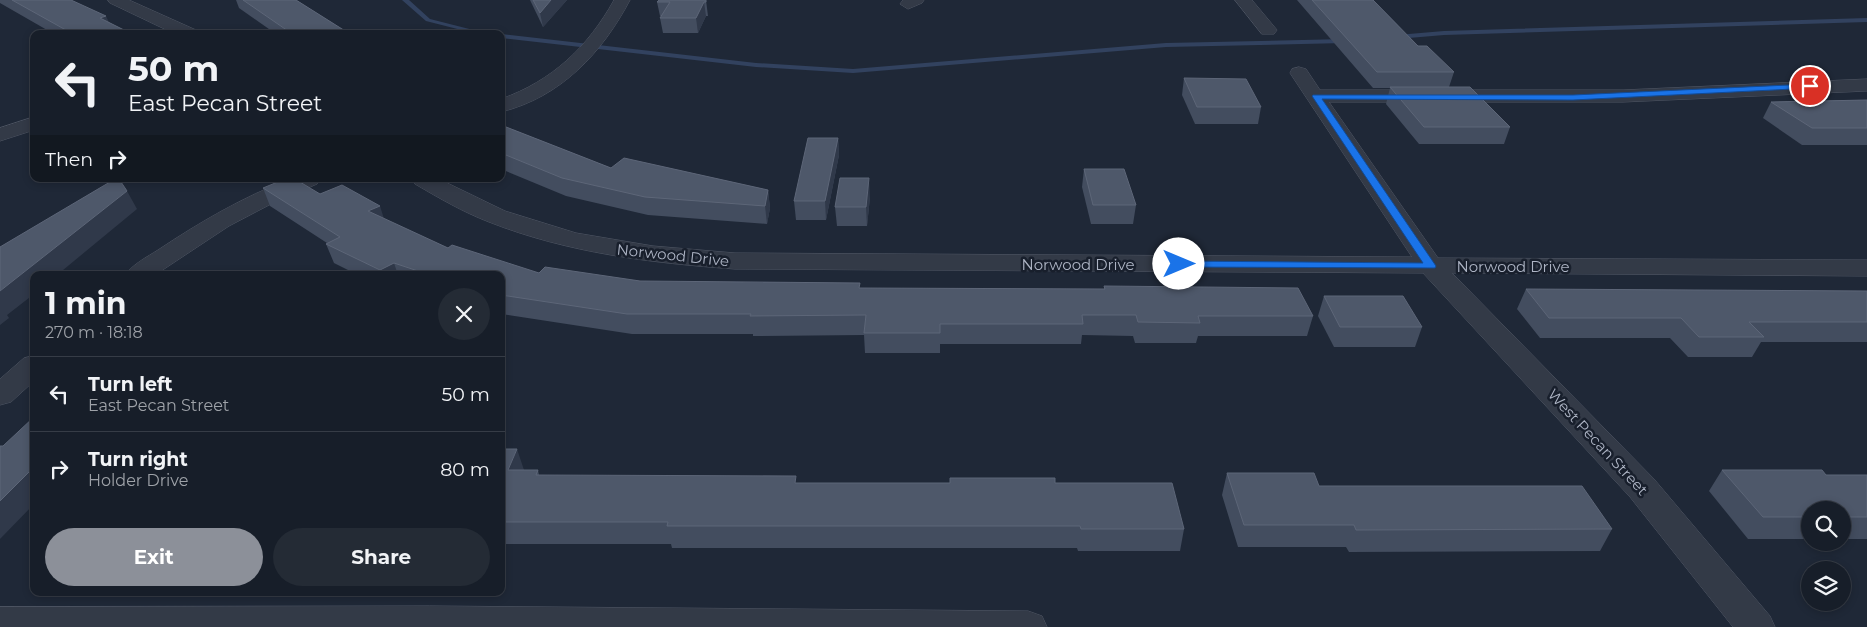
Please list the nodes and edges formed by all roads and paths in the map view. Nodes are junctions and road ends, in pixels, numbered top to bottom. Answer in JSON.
{"nodes":[{"id":1,"x":116,"y":0,"type":"edge"},
{"id":2,"x":622,"y":0,"type":"edge"},
{"id":3,"x":1243,"y":0,"type":"edge"},
{"id":4,"x":181,"y":30,"type":"edge"},
{"id":5,"x":1268,"y":30,"type":"dead end"},
{"id":6,"x":1299,"y":73,"type":"dead end"},
{"id":7,"x":1867,"y":85,"type":"edge"},
{"id":8,"x":1316,"y":96,"type":"junction"},
{"id":9,"x":505,"y":104,"type":"edge"},
{"id":10,"x":30,"y":124,"type":"edge"},
{"id":11,"x":0,"y":135,"type":"edge"},
{"id":12,"x":302,"y":182,"type":"edge"},
{"id":13,"x":428,"y":182,"type":"edge"},
{"id":14,"x":1431,"y":266,"type":"junction"},
{"id":15,"x":1867,"y":268,"type":"edge"},
{"id":16,"x":144,"y":271,"type":"edge"},
{"id":17,"x":30,"y":369,"type":"edge"},
{"id":18,"x":0,"y":395,"type":"edge"},
{"id":19,"x":0,"y":623,"type":"edge"},
{"id":20,"x":429,"y":625,"type":"edge"},
{"id":21,"x":1028,"y":627,"type":"edge"},
{"id":22,"x":1756,"y":627,"type":"edge"}],
"edges":[{"from":1,"to":4,"type":"street"},
{"from":2,"to":9,"type":"street"},
{"from":3,"to":5,"type":"street"},
{"from":6,"to":8,"type":"street","name":"West Pecan Street"},
{"from":7,"to":8,"type":"street"},
{"from":8,"to":14,"type":"street","name":"West Pecan Street"},
{"from":10,"to":11,"type":"street"},
{"from":12,"to":16,"type":"street"},
{"from":13,"to":14,"type":"street","name":"Norwood Drive"},
{"from":14,"to":15,"type":"street","name":"Norwood Drive"},
{"from":14,"to":22,"type":"street","name":"West Pecan Street"},
{"from":17,"to":18,"type":"street"},
{"from":19,"to":20,"type":"street"},
{"from":20,"to":21,"type":"street"}]}
